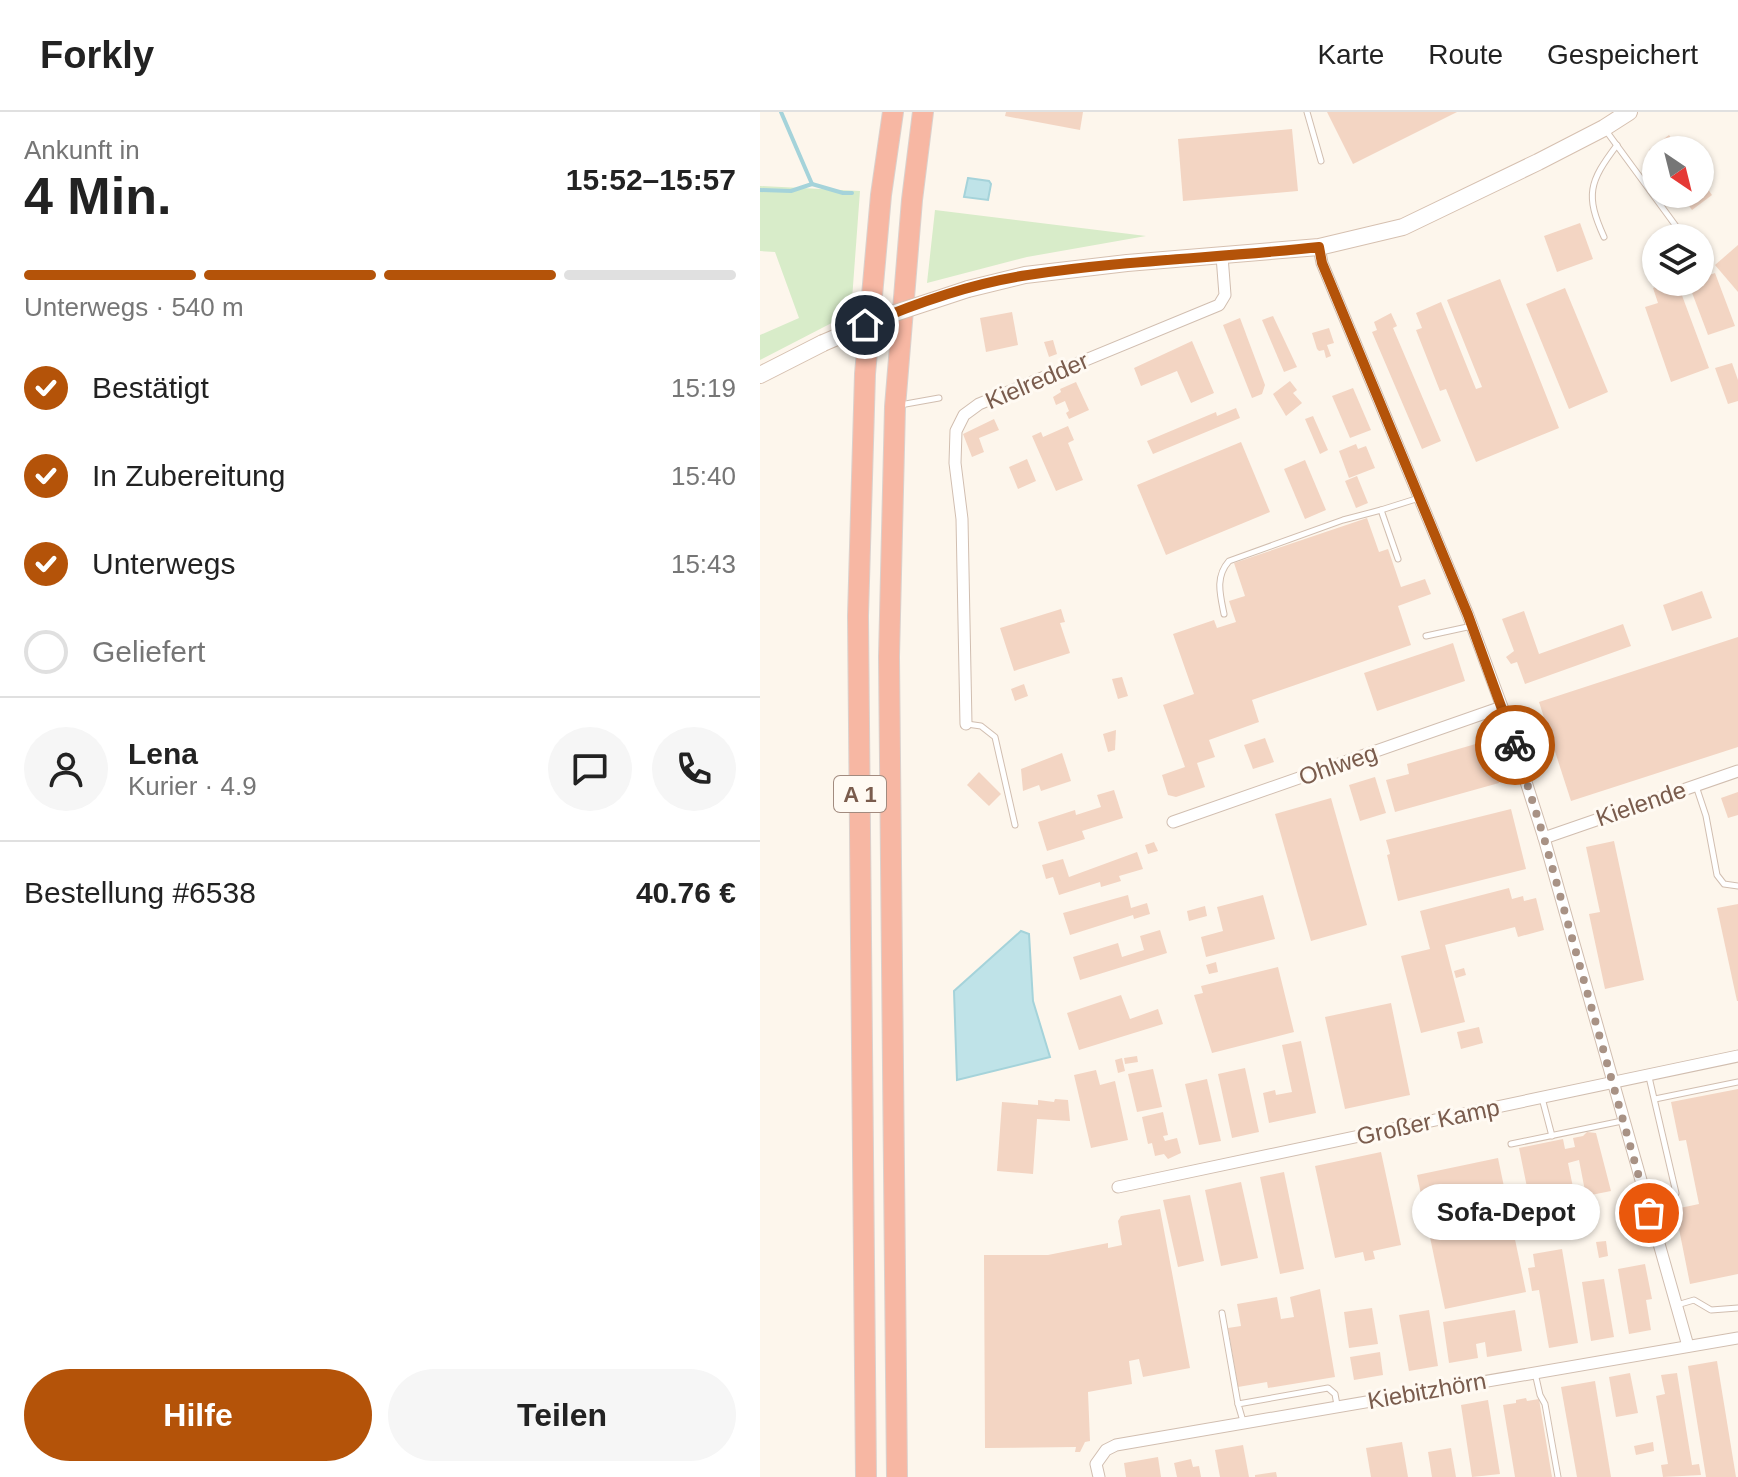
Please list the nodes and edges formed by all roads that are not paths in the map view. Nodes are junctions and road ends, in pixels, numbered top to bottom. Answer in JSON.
{"nodes":[{"id":1,"x":893,"y":112,"type":"edge"},
{"id":2,"x":923,"y":112,"type":"edge"},
{"id":3,"x":1307,"y":112,"type":"edge"},
{"id":4,"x":1629,"y":112,"type":"edge"},
{"id":5,"x":1604,"y":128,"type":"junction"},
{"id":6,"x":1617,"y":145,"type":"junction"},
{"id":7,"x":1321,"y":161,"type":"dead end"},
{"id":8,"x":1674,"y":224,"type":"edge"},
{"id":9,"x":1604,"y":237,"type":"dead end"},
{"id":10,"x":1319,"y":247,"type":"junction"},
{"id":11,"x":1222,"y":256,"type":"junction"},
{"id":12,"x":760,"y":375,"type":"edge"},
{"id":13,"x":939,"y":398,"type":"dead end"},
{"id":14,"x":895,"y":407,"type":"junction"},
{"id":15,"x":1420,"y":498,"type":"junction"},
{"id":16,"x":1381,"y":510,"type":"junction"},
{"id":17,"x":1398,"y":559,"type":"dead end"},
{"id":18,"x":1224,"y":614,"type":"dead end"},
{"id":19,"x":1473,"y":626,"type":"junction"},
{"id":20,"x":1426,"y":636,"type":"dead end"},
{"id":21,"x":1502,"y":707,"type":"junction"},
{"id":22,"x":966,"y":724,"type":"joint"},
{"id":23,"x":1738,"y":771,"type":"edge"},
{"id":24,"x":1696,"y":785,"type":"junction"},
{"id":25,"x":1173,"y":822,"type":"dead end"},
{"id":26,"x":1015,"y":825,"type":"dead end"},
{"id":27,"x":1544,"y":838,"type":"junction"},
{"id":28,"x":1738,"y":886,"type":"edge"},
{"id":29,"x":1738,"y":1056,"type":"edge"},
{"id":30,"x":1649,"y":1076,"type":"junction"},
{"id":31,"x":1613,"y":1082,"type":"junction"},
{"id":32,"x":1738,"y":1082,"type":"edge"},
{"id":33,"x":1542,"y":1098,"type":"junction"},
{"id":34,"x":1655,"y":1099,"type":"junction"},
{"id":35,"x":1623,"y":1121,"type":"junction"},
{"id":36,"x":1552,"y":1136,"type":"junction"},
{"id":37,"x":1511,"y":1144,"type":"dead end"},
{"id":38,"x":1118,"y":1187,"type":"dead end"},
{"id":39,"x":1676,"y":1193,"type":"dead end"},
{"id":40,"x":1676,"y":1305,"type":"junction"},
{"id":41,"x":1738,"y":1308,"type":"edge"},
{"id":42,"x":1222,"y":1313,"type":"dead end"},
{"id":43,"x":1738,"y":1338,"type":"edge"},
{"id":44,"x":1688,"y":1346,"type":"junction"},
{"id":45,"x":1535,"y":1372,"type":"junction"},
{"id":46,"x":1238,"y":1404,"type":"junction"},
{"id":47,"x":1338,"y":1406,"type":"junction"},
{"id":48,"x":1243,"y":1423,"type":"junction"},
{"id":49,"x":866,"y":1477,"type":"edge"},
{"id":50,"x":897,"y":1477,"type":"edge"},
{"id":51,"x":1099,"y":1477,"type":"edge"},
{"id":52,"x":1558,"y":1477,"type":"edge"}],
"edges":[{"from":1,"to":49,"type":"highway","number":"A 1"},
{"from":2,"to":14,"type":"highway","number":"A 1"},
{"from":3,"to":7,"type":"lane"},
{"from":4,"to":5,"type":"main road"},
{"from":5,"to":6,"type":"lane"},
{"from":5,"to":10,"type":"main road"},
{"from":6,"to":8,"type":"lane"},
{"from":6,"to":9,"type":"lane"},
{"from":10,"to":11,"type":"main road"},
{"from":10,"to":15,"type":"street"},
{"from":11,"to":12,"type":"main road","bridge":true},
{"from":11,"to":22,"type":"street","name":"Kielredder"},
{"from":13,"to":14,"type":"lane"},
{"from":14,"to":50,"type":"highway","number":"A 1"},
{"from":15,"to":16,"type":"lane"},
{"from":15,"to":19,"type":"street"},
{"from":16,"to":17,"type":"lane"},
{"from":16,"to":18,"type":"lane"},
{"from":19,"to":20,"type":"lane"},
{"from":19,"to":21,"type":"street"},
{"from":21,"to":25,"type":"street","name":"Ohlweg"},
{"from":21,"to":27,"type":"street"},
{"from":22,"to":26,"type":"lane"},
{"from":23,"to":24,"type":"street","name":"Kielende"},
{"from":24,"to":27,"type":"street","name":"Kielende"},
{"from":24,"to":28,"type":"lane"},
{"from":27,"to":31,"type":"street"},
{"from":29,"to":30,"type":"street","name":"Großer Kamp"},
{"from":30,"to":31,"type":"street","name":"Großer Kamp"},
{"from":30,"to":34,"type":"lane"},
{"from":31,"to":33,"type":"street","name":"Großer Kamp"},
{"from":31,"to":35,"type":"street"},
{"from":32,"to":34,"type":"lane"},
{"from":33,"to":36,"type":"lane"},
{"from":33,"to":38,"type":"street","name":"Großer Kamp"},
{"from":34,"to":39,"type":"lane"},
{"from":35,"to":36,"type":"lane"},
{"from":35,"to":40,"type":"street"},
{"from":36,"to":37,"type":"lane"},
{"from":40,"to":41,"type":"lane"},
{"from":40,"to":44,"type":"street"},
{"from":42,"to":46,"type":"lane"},
{"from":43,"to":44,"type":"street","name":"Kiebitzhörn"},
{"from":44,"to":45,"type":"street","name":"Kiebitzhörn"},
{"from":45,"to":47,"type":"street","name":"Kiebitzhörn"},
{"from":45,"to":52,"type":"lane"},
{"from":46,"to":47,"type":"lane"},
{"from":46,"to":48,"type":"lane"},
{"from":47,"to":48,"type":"street","name":"Kiebitzhörn"},
{"from":48,"to":51,"type":"street","name":"Kiebitzhörn"}]}
